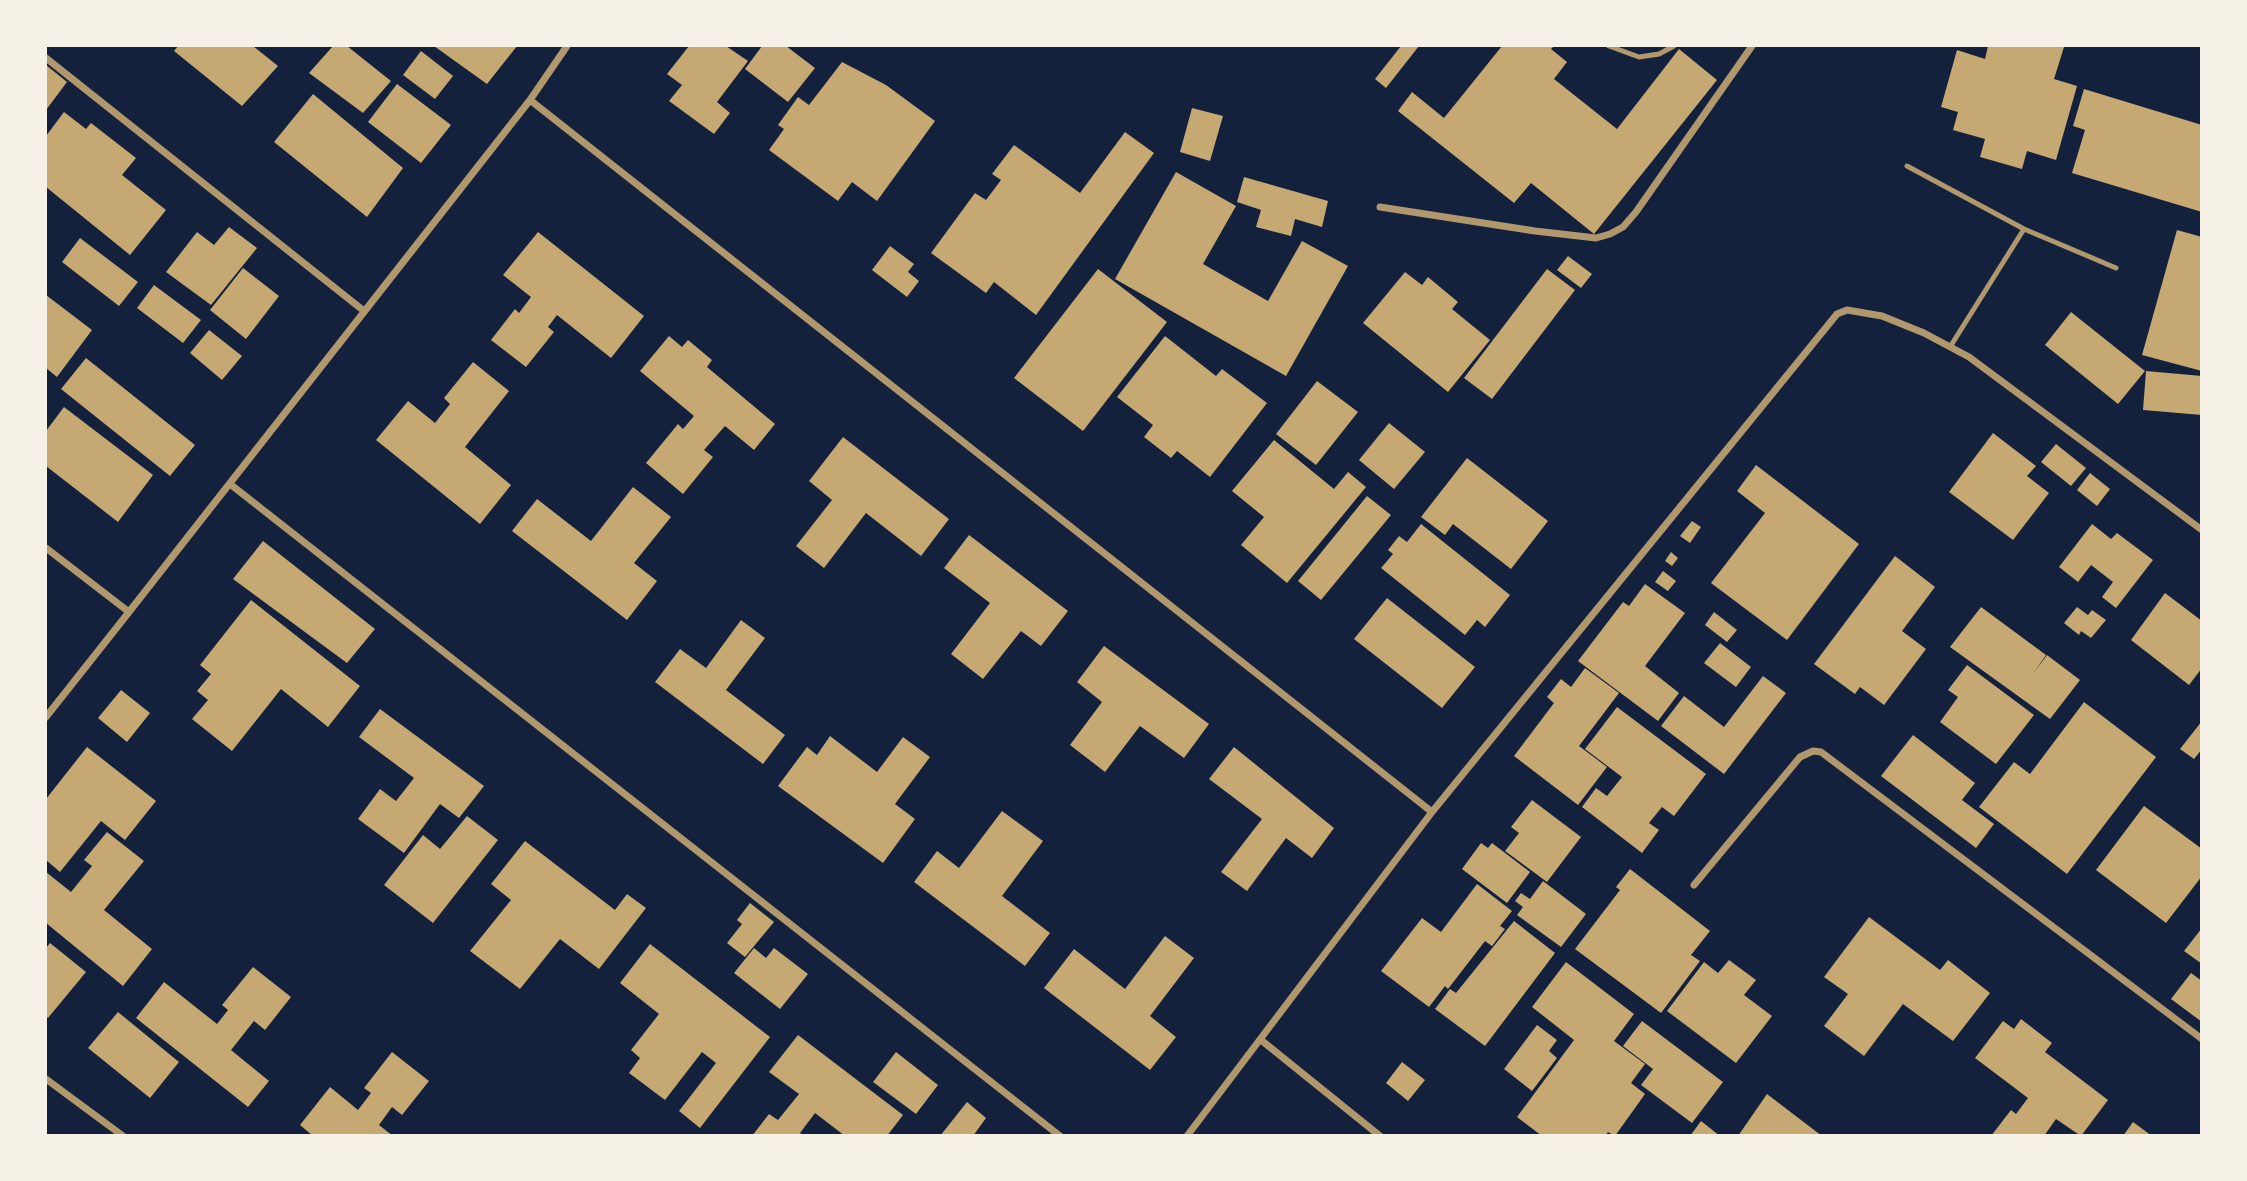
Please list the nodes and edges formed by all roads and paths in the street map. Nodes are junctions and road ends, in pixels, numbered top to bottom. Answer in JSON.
{"nodes":[{"id":1,"x":567,"y":46,"type":"edge"},
{"id":2,"x":1609,"y":46,"type":"edge"},
{"id":3,"x":1674,"y":46,"type":"edge"},
{"id":4,"x":1752,"y":46,"type":"edge"},
{"id":5,"x":46,"y":58,"type":"edge"},
{"id":6,"x":530,"y":100,"type":"junction"},
{"id":7,"x":1907,"y":166,"type":"dead end"},
{"id":8,"x":1380,"y":207,"type":"dead end"},
{"id":9,"x":2024,"y":229,"type":"junction"},
{"id":10,"x":2116,"y":268,"type":"dead end"},
{"id":11,"x":364,"y":312,"type":"junction"},
{"id":12,"x":1950,"y":347,"type":"junction"},
{"id":13,"x":230,"y":484,"type":"junction"},
{"id":14,"x":2202,"y":530,"type":"edge"},
{"id":15,"x":46,"y":548,"type":"edge"},
{"id":16,"x":128,"y":612,"type":"junction"},
{"id":17,"x":46,"y":717,"type":"edge"},
{"id":18,"x":1432,"y":812,"type":"junction"},
{"id":19,"x":1694,"y":885,"type":"dead end"},
{"id":20,"x":2202,"y":1039,"type":"edge"},
{"id":21,"x":1261,"y":1040,"type":"junction"},
{"id":22,"x":46,"y":1079,"type":"edge"},
{"id":23,"x":123,"y":1136,"type":"edge"},
{"id":24,"x":1060,"y":1136,"type":"edge"},
{"id":25,"x":1187,"y":1136,"type":"edge"},
{"id":26,"x":1380,"y":1136,"type":"edge"}],
"edges":[{"from":1,"to":6,"type":"street"},
{"from":2,"to":3,"type":"lane"},
{"from":4,"to":8,"type":"street"},
{"from":5,"to":11,"type":"street"},
{"from":6,"to":11,"type":"street"},
{"from":6,"to":18,"type":"street"},
{"from":7,"to":9,"type":"lane"},
{"from":9,"to":10,"type":"lane"},
{"from":9,"to":12,"type":"lane"},
{"from":11,"to":13,"type":"street"},
{"from":12,"to":14,"type":"street"},
{"from":12,"to":18,"type":"street"},
{"from":13,"to":16,"type":"street"},
{"from":13,"to":24,"type":"street"},
{"from":15,"to":16,"type":"street"},
{"from":16,"to":17,"type":"street"},
{"from":18,"to":21,"type":"street"},
{"from":19,"to":20,"type":"street"},
{"from":21,"to":25,"type":"street"},
{"from":21,"to":26,"type":"street"},
{"from":22,"to":23,"type":"street"}]}
